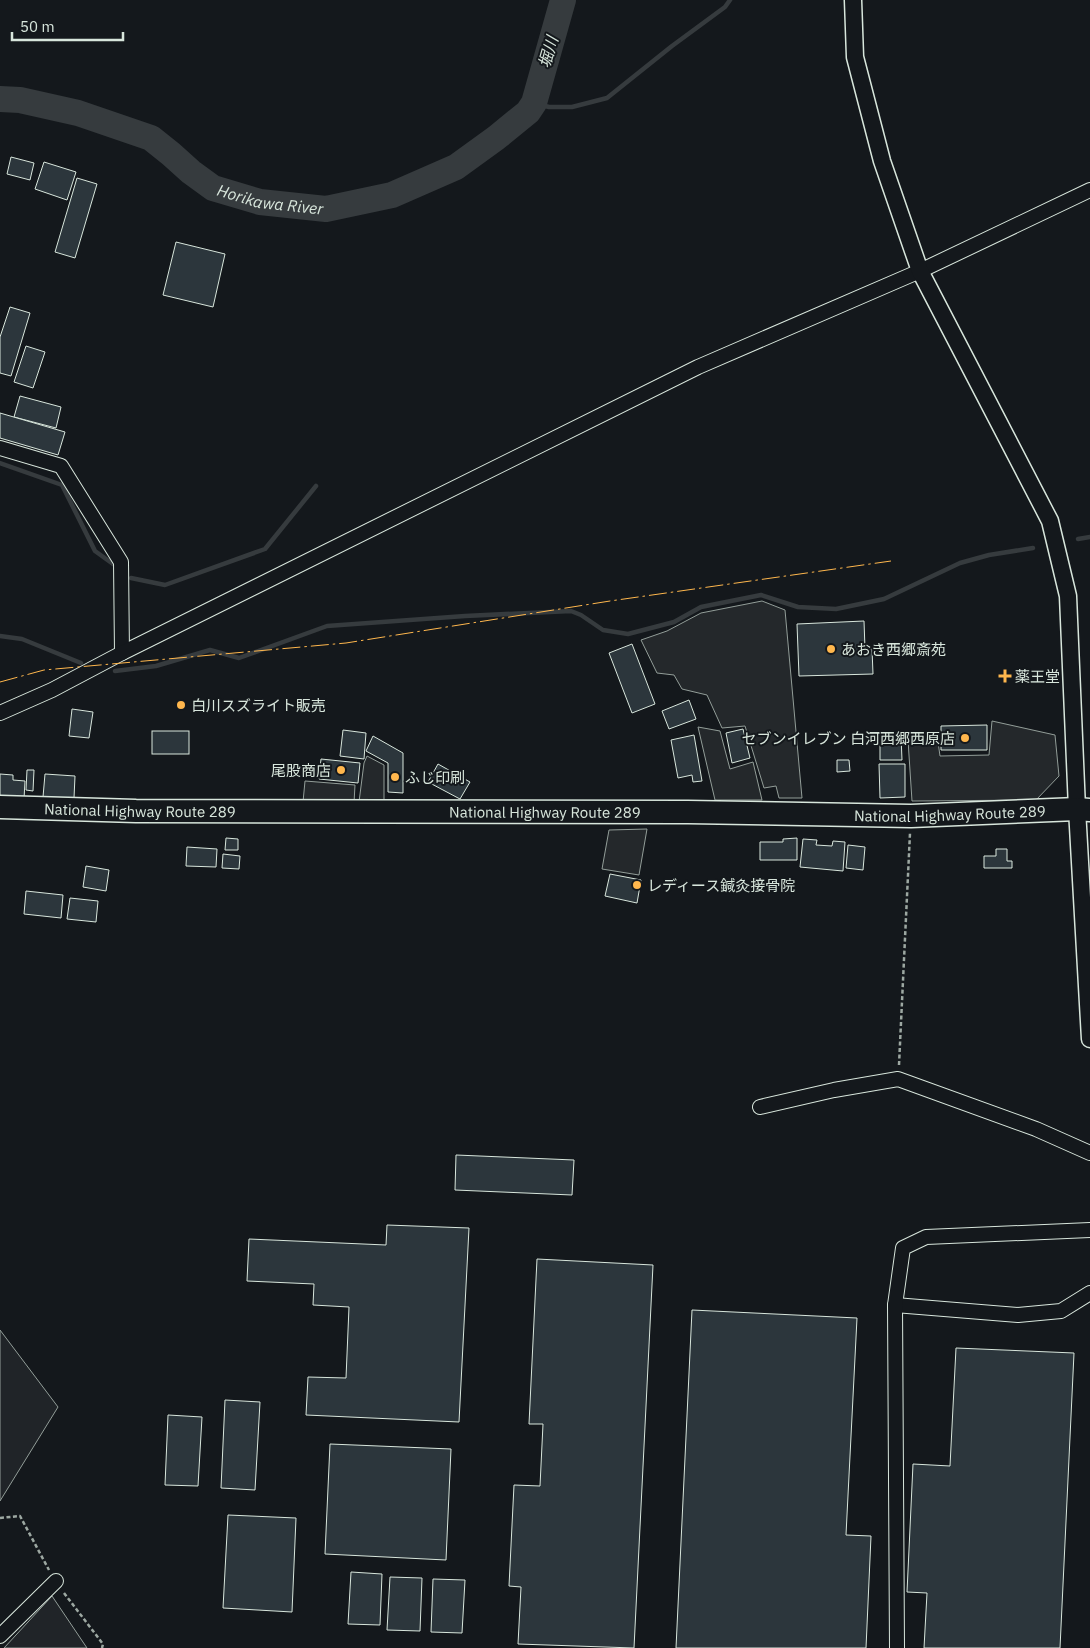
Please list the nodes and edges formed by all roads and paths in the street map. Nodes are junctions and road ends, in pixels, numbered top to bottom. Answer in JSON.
{"nodes":[{"id":1,"x":854,"y":0,"type":"edge"},
{"id":2,"x":1090,"y":190,"type":"edge"},
{"id":3,"x":920,"y":271,"type":"junction"},
{"id":4,"x":0,"y":448,"type":"edge"},
{"id":5,"x":122,"y":653,"type":"junction"},
{"id":6,"x":0,"y":713,"type":"edge"},
{"id":7,"x":0,"y":807,"type":"edge"},
{"id":8,"x":1084,"y":809,"type":"edge"},
{"id":9,"x":910,"y":816,"type":"junction"},
{"id":10,"x":1090,"y":1039,"type":"edge"},
{"id":11,"x":898,"y":1079,"type":"junction"},
{"id":12,"x":760,"y":1106,"type":"dead end"},
{"id":13,"x":1090,"y":1152,"type":"edge"},
{"id":14,"x":1090,"y":1230,"type":"edge"},
{"id":15,"x":1090,"y":1293,"type":"edge"},
{"id":16,"x":895,"y":1305,"type":"junction"},
{"id":17,"x":56,"y":1581,"type":"dead end"},
{"id":18,"x":0,"y":1636,"type":"edge"},
{"id":19,"x":897,"y":1648,"type":"edge"}],
"edges":[{"from":1,"to":3,"type":"street"},
{"from":2,"to":3,"type":"street"},
{"from":3,"to":5,"type":"street"},
{"from":3,"to":8,"type":"street"},
{"from":4,"to":5,"type":"street"},
{"from":5,"to":6,"type":"street"},
{"from":7,"to":9,"type":"highway","name":"National Highway Route 289"},
{"from":8,"to":9,"type":"highway","name":"National Highway Route 289"},
{"from":8,"to":10,"type":"street"},
{"from":9,"to":11,"type":"path"},
{"from":11,"to":12,"type":"street"},
{"from":11,"to":13,"type":"street"},
{"from":14,"to":16,"type":"street"},
{"from":15,"to":16,"type":"street"},
{"from":16,"to":19,"type":"street"},
{"from":17,"to":18,"type":"street"}]}
